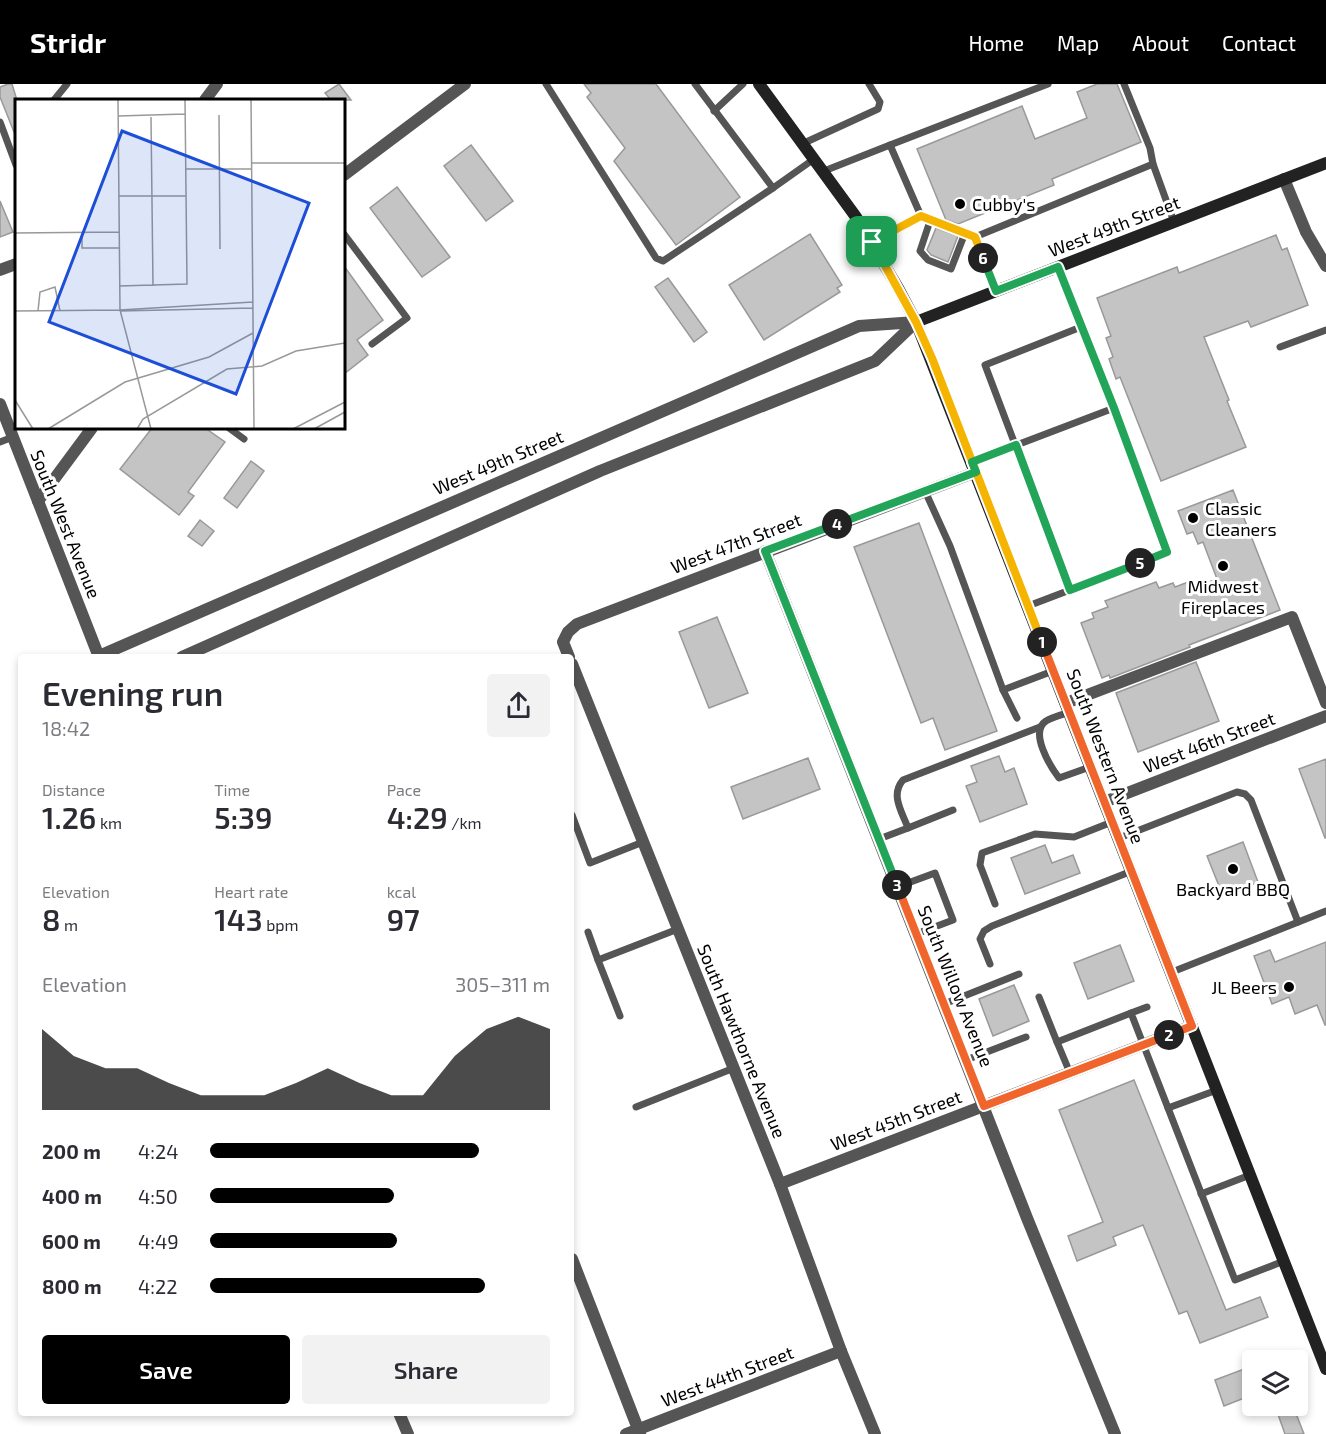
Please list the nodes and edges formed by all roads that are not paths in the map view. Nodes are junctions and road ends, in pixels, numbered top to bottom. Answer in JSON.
{"nodes":[{"id":1,"x":67,"y":84,"type":"edge"},
{"id":2,"x":217,"y":84,"type":"edge"},
{"id":3,"x":465,"y":84,"type":"edge"},
{"id":4,"x":546,"y":84,"type":"edge"},
{"id":5,"x":695,"y":84,"type":"edge"},
{"id":6,"x":743,"y":84,"type":"edge"},
{"id":7,"x":759,"y":84,"type":"edge"},
{"id":8,"x":869,"y":84,"type":"edge"},
{"id":9,"x":1048,"y":84,"type":"edge"},
{"id":10,"x":1124,"y":84,"type":"edge"},
{"id":11,"x":55,"y":99,"type":"edge"},
{"id":12,"x":206,"y":99,"type":"edge"},
{"id":13,"x":714,"y":111,"type":"junction"},
{"id":14,"x":0,"y":122,"type":"edge"},
{"id":15,"x":804,"y":143,"type":"junction"},
{"id":16,"x":890,"y":146,"type":"junction"},
{"id":17,"x":815,"y":158,"type":"junction"},
{"id":18,"x":15,"y":162,"type":"edge"},
{"id":19,"x":1326,"y":163,"type":"edge"},
{"id":20,"x":1153,"y":164,"type":"junction"},
{"id":21,"x":824,"y":171,"type":"junction"},
{"id":22,"x":345,"y":174,"type":"edge"},
{"id":23,"x":1284,"y":179,"type":"junction"},
{"id":24,"x":773,"y":188,"type":"junction"},
{"id":25,"x":921,"y":216,"type":"junction"},
{"id":26,"x":930,"y":220,"type":"junction"},
{"id":27,"x":1174,"y":222,"type":"junction"},
{"id":28,"x":965,"y":233,"type":"junction"},
{"id":29,"x":345,"y":235,"type":"edge"},
{"id":30,"x":975,"y":237,"type":"junction"},
{"id":31,"x":872,"y":242,"type":"junction"},
{"id":32,"x":15,"y":264,"type":"edge"},
{"id":33,"x":1326,"y":266,"type":"edge"},
{"id":34,"x":1058,"y":267,"type":"junction"},
{"id":35,"x":0,"y":270,"type":"edge"},
{"id":36,"x":996,"y":291,"type":"junction"},
{"id":37,"x":916,"y":322,"type":"junction"},
{"id":38,"x":1081,"y":327,"type":"junction"},
{"id":39,"x":1326,"y":330,"type":"edge"},
{"id":40,"x":372,"y":344,"type":"dead end"},
{"id":41,"x":1280,"y":347,"type":"dead end"},
{"id":42,"x":0,"y":404,"type":"edge"},
{"id":43,"x":1114,"y":408,"type":"junction"},
{"id":44,"x":91,"y":429,"type":"edge"},
{"id":45,"x":230,"y":429,"type":"edge"},
{"id":46,"x":13,"y":437,"type":"junction"},
{"id":47,"x":244,"y":439,"type":"dead end"},
{"id":48,"x":0,"y":442,"type":"edge"},
{"id":49,"x":1016,"y":445,"type":"junction"},
{"id":50,"x":974,"y":467,"type":"junction"},
{"id":51,"x":925,"y":491,"type":"junction"},
{"id":52,"x":38,"y":501,"type":"junction"},
{"id":53,"x":765,"y":551,"type":"junction"},
{"id":54,"x":1070,"y":590,"type":"junction"},
{"id":55,"x":1028,"y":606,"type":"junction"},
{"id":56,"x":577,"y":624,"type":"joint"},
{"id":57,"x":98,"y":654,"type":"edge"},
{"id":58,"x":104,"y":654,"type":"edge"},
{"id":59,"x":189,"y":654,"type":"edge"},
{"id":60,"x":565,"y":654,"type":"edge"},
{"id":61,"x":1053,"y":671,"type":"junction"},
{"id":62,"x":574,"y":677,"type":"edge"},
{"id":63,"x":1003,"y":690,"type":"junction"},
{"id":64,"x":1326,"y":703,"type":"edge"},
{"id":65,"x":1068,"y":708,"type":"junction"},
{"id":66,"x":1326,"y":716,"type":"edge"},
{"id":67,"x":1017,"y":717,"type":"dead end"},
{"id":68,"x":1040,"y":727,"type":"junction"},
{"id":69,"x":1090,"y":767,"type":"junction"},
{"id":70,"x":1104,"y":802,"type":"junction"},
{"id":71,"x":952,"y":810,"type":"dead end"},
{"id":72,"x":574,"y":820,"type":"edge"},
{"id":73,"x":1112,"y":822,"type":"junction"},
{"id":74,"x":908,"y":828,"type":"junction"},
{"id":75,"x":1119,"y":838,"type":"junction"},
{"id":76,"x":879,"y":839,"type":"junction"},
{"id":77,"x":643,"y":843,"type":"junction"},
{"id":78,"x":1132,"y":871,"type":"junction"},
{"id":79,"x":897,"y":887,"type":"junction"},
{"id":80,"x":995,"y":904,"type":"dead end"},
{"id":81,"x":1326,"y":911,"type":"edge"},
{"id":82,"x":1298,"y":922,"type":"junction"},
{"id":83,"x":678,"y":929,"type":"junction"},
{"id":84,"x":588,"y":932,"type":"dead end"},
{"id":85,"x":916,"y":934,"type":"junction"},
{"id":86,"x":598,"y":960,"type":"junction"},
{"id":87,"x":990,"y":964,"type":"dead end"},
{"id":88,"x":1172,"y":972,"type":"junction"},
{"id":89,"x":1019,"y":974,"type":"dead end"},
{"id":90,"x":1040,"y":997,"type":"dead end"},
{"id":91,"x":944,"y":1004,"type":"junction"},
{"id":92,"x":1147,"y":1007,"type":"dead end"},
{"id":93,"x":1131,"y":1013,"type":"junction"},
{"id":94,"x":620,"y":1016,"type":"dead end"},
{"id":95,"x":1192,"y":1026,"type":"junction"},
{"id":96,"x":1026,"y":1037,"type":"dead end"},
{"id":97,"x":1058,"y":1042,"type":"junction"},
{"id":98,"x":1143,"y":1045,"type":"junction"},
{"id":99,"x":966,"y":1060,"type":"junction"},
{"id":100,"x":734,"y":1068,"type":"junction"},
{"id":101,"x":1070,"y":1073,"type":"junction"},
{"id":102,"x":1216,"y":1090,"type":"junction"},
{"id":103,"x":984,"y":1106,"type":"junction"},
{"id":104,"x":636,"y":1107,"type":"dead end"},
{"id":105,"x":1168,"y":1108,"type":"junction"},
{"id":106,"x":1250,"y":1175,"type":"junction"},
{"id":107,"x":780,"y":1184,"type":"junction"},
{"id":108,"x":1201,"y":1194,"type":"junction"},
{"id":109,"x":1284,"y":1262,"type":"junction"},
{"id":110,"x":574,"y":1264,"type":"edge"},
{"id":111,"x":841,"y":1351,"type":"junction"},
{"id":112,"x":1326,"y":1369,"type":"edge"},
{"id":113,"x":400,"y":1416,"type":"edge"},
{"id":114,"x":639,"y":1432,"type":"edge"},
{"id":115,"x":408,"y":1434,"type":"edge"},
{"id":116,"x":626,"y":1434,"type":"edge"},
{"id":117,"x":875,"y":1434,"type":"edge"},
{"id":118,"x":1114,"y":1434,"type":"edge"}],
"edges":[{"from":1,"to":11,"type":"lane"},
{"from":2,"to":12,"type":"street"},
{"from":3,"to":22,"type":"street"},
{"from":4,"to":24,"type":"lane"},
{"from":5,"to":13,"type":"lane"},
{"from":6,"to":13,"type":"lane"},
{"from":7,"to":15,"type":"main road","name":"South Western Avenue"},
{"from":8,"to":15,"type":"lane"},
{"from":9,"to":16,"type":"lane"},
{"from":10,"to":20,"type":"lane"},
{"from":13,"to":24,"type":"lane"},
{"from":14,"to":18,"type":"lane"},
{"from":15,"to":17,"type":"main road","name":"South Western Avenue"},
{"from":16,"to":21,"type":"lane"},
{"from":16,"to":25,"type":"lane"},
{"from":17,"to":21,"type":"main road","name":"South Western Avenue"},
{"from":17,"to":24,"type":"lane"},
{"from":19,"to":23,"type":"main road","name":"West 49th Street"},
{"from":20,"to":27,"type":"lane"},
{"from":20,"to":30,"type":"lane"},
{"from":21,"to":31,"type":"main road","name":"South Western Avenue"},
{"from":23,"to":27,"type":"main road","name":"West 49th Street"},
{"from":23,"to":33,"type":"street"},
{"from":25,"to":26,"type":"lane"},
{"from":25,"to":31,"type":"lane"},
{"from":26,"to":28,"type":"lane"},
{"from":26,"to":28,"type":"lane"},
{"from":27,"to":34,"type":"main road","name":"West 49th Street"},
{"from":28,"to":30,"type":"lane"},
{"from":29,"to":40,"type":"lane"},
{"from":30,"to":36,"type":"lane"},
{"from":31,"to":37,"type":"main road","name":"South Western Avenue"},
{"from":32,"to":35,"type":"street"},
{"from":34,"to":36,"type":"main road","name":"West 49th Street"},
{"from":34,"to":38,"type":"lane"},
{"from":36,"to":37,"type":"main road","name":"West 49th Street"},
{"from":37,"to":50,"type":"main road","name":"South Western Avenue"},
{"from":37,"to":58,"type":"street","name":"West 49th Street"},
{"from":37,"to":59,"type":"street","name":"West 49th Street"},
{"from":38,"to":43,"type":"lane"},
{"from":38,"to":49,"type":"lane"},
{"from":39,"to":41,"type":"lane"},
{"from":42,"to":46,"type":"street","name":"South West Avenue"},
{"from":43,"to":49,"type":"lane"},
{"from":43,"to":54,"type":"lane"},
{"from":44,"to":52,"type":"street"},
{"from":45,"to":47,"type":"lane"},
{"from":46,"to":48,"type":"lane"},
{"from":46,"to":52,"type":"street","name":"South West Avenue"},
{"from":49,"to":50,"type":"lane"},
{"from":49,"to":54,"type":"lane"},
{"from":50,"to":51,"type":"street","name":"West 47th Street"},
{"from":50,"to":55,"type":"main road","name":"South Western Avenue"},
{"from":51,"to":53,"type":"street","name":"West 47th Street"},
{"from":51,"to":63,"type":"lane"},
{"from":52,"to":57,"type":"street","name":"South West Avenue"},
{"from":53,"to":56,"type":"street","name":"West 47th Street"},
{"from":53,"to":76,"type":"street","name":"South Willow Avenue"},
{"from":54,"to":55,"type":"lane"},
{"from":55,"to":61,"type":"main road","name":"South Western Avenue"},
{"from":56,"to":60,"type":"street","name":"South Hawthorne Avenue"},
{"from":61,"to":63,"type":"lane"},
{"from":61,"to":65,"type":"main road","name":"South Western Avenue"},
{"from":62,"to":77,"type":"street","name":"South Hawthorne Avenue"},
{"from":63,"to":67,"type":"lane"},
{"from":64,"to":65,"type":"street"},
{"from":65,"to":68,"type":"lane"},
{"from":65,"to":69,"type":"main road","name":"South Western Avenue"},
{"from":66,"to":70,"type":"street","name":"West 46th Street"},
{"from":68,"to":69,"type":"lane"},
{"from":68,"to":74,"type":"lane"},
{"from":69,"to":70,"type":"main road","name":"South Western Avenue"},
{"from":70,"to":73,"type":"main road","name":"South Western Avenue"},
{"from":71,"to":74,"type":"lane"},
{"from":72,"to":77,"type":"lane"},
{"from":73,"to":75,"type":"main road","name":"South Western Avenue"},
{"from":73,"to":80,"type":"lane"},
{"from":74,"to":76,"type":"lane"},
{"from":75,"to":78,"type":"main road","name":"South Western Avenue"},
{"from":75,"to":82,"type":"lane"},
{"from":76,"to":79,"type":"street","name":"South Willow Avenue"},
{"from":77,"to":83,"type":"street","name":"South Hawthorne Avenue"},
{"from":78,"to":87,"type":"lane"},
{"from":78,"to":88,"type":"main road","name":"South Western Avenue"},
{"from":79,"to":85,"type":"street","name":"South Willow Avenue"},
{"from":79,"to":85,"type":"lane"},
{"from":81,"to":82,"type":"lane"},
{"from":82,"to":88,"type":"lane"},
{"from":83,"to":86,"type":"lane"},
{"from":83,"to":100,"type":"street","name":"South Hawthorne Avenue"},
{"from":84,"to":86,"type":"lane"},
{"from":85,"to":91,"type":"street","name":"South Willow Avenue"},
{"from":86,"to":94,"type":"lane"},
{"from":88,"to":95,"type":"main road","name":"South Western Avenue"},
{"from":89,"to":91,"type":"lane"},
{"from":90,"to":97,"type":"lane"},
{"from":91,"to":99,"type":"street","name":"South Willow Avenue"},
{"from":92,"to":93,"type":"lane"},
{"from":93,"to":97,"type":"lane"},
{"from":93,"to":98,"type":"lane"},
{"from":95,"to":98,"type":"street","name":"West 45th Street"},
{"from":95,"to":102,"type":"main road","name":"South Western Avenue"},
{"from":96,"to":99,"type":"lane"},
{"from":97,"to":101,"type":"lane"},
{"from":98,"to":101,"type":"street","name":"West 45th Street"},
{"from":98,"to":105,"type":"lane"},
{"from":99,"to":103,"type":"street","name":"South Willow Avenue"},
{"from":100,"to":104,"type":"lane"},
{"from":100,"to":107,"type":"street","name":"South Hawthorne Avenue"},
{"from":101,"to":103,"type":"street","name":"West 45th Street"},
{"from":102,"to":105,"type":"lane"},
{"from":102,"to":106,"type":"main road","name":"South Western Avenue"},
{"from":103,"to":107,"type":"street","name":"West 45th Street"},
{"from":103,"to":118,"type":"street","name":"South Willow Avenue"},
{"from":105,"to":108,"type":"lane"},
{"from":106,"to":108,"type":"lane"},
{"from":106,"to":109,"type":"main road","name":"South Western Avenue"},
{"from":107,"to":111,"type":"street","name":"South Hawthorne Avenue"},
{"from":108,"to":109,"type":"lane"},
{"from":109,"to":112,"type":"main road","name":"South Western Avenue"},
{"from":110,"to":114,"type":"street"},
{"from":111,"to":114,"type":"street","name":"West 44th Street"},
{"from":111,"to":117,"type":"street","name":"South Hawthorne Avenue"},
{"from":113,"to":115,"type":"street"},
{"from":114,"to":116,"type":"street","name":"West 44th Street"}]}
